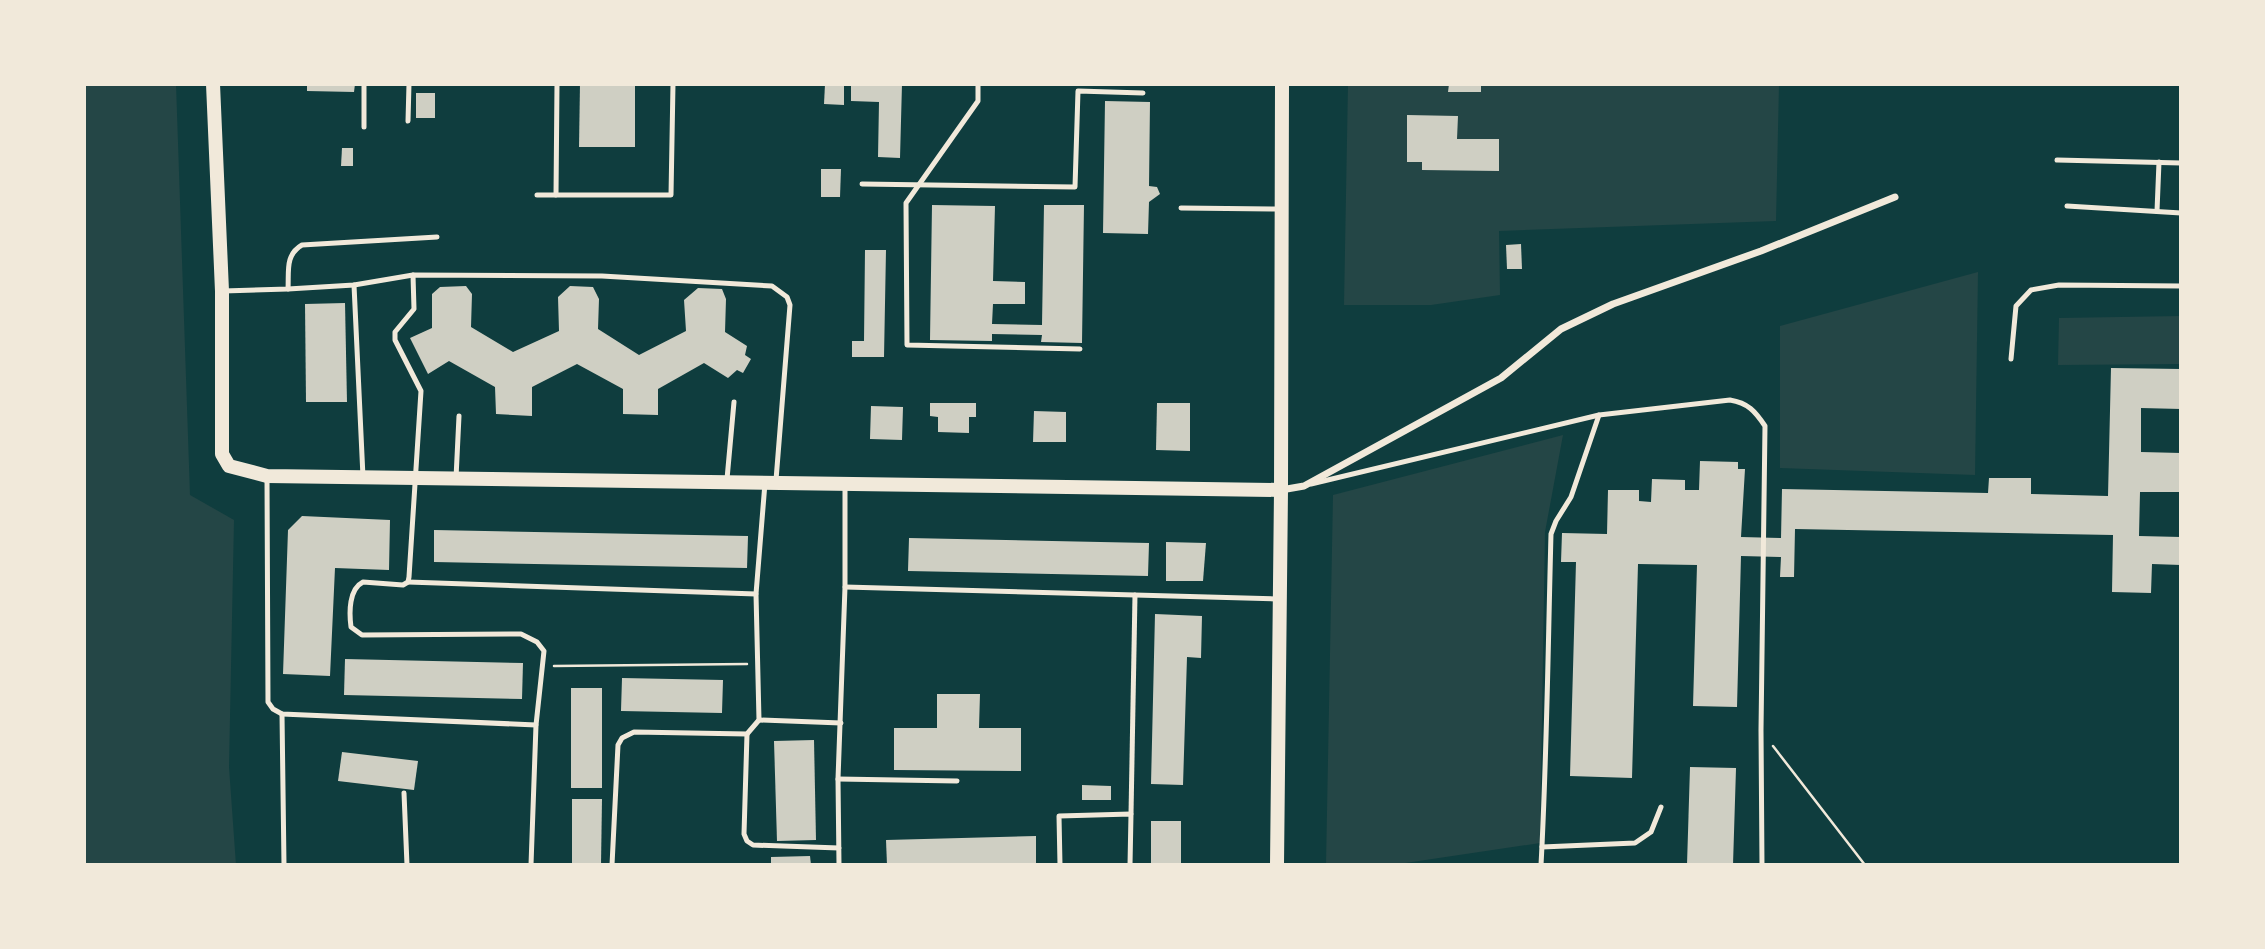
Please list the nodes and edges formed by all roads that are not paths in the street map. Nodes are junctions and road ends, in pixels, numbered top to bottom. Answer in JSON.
{"nodes":[{"id":1,"x":213,"y":84,"type":"edge"},
{"id":2,"x":364,"y":84,"type":"edge"},
{"id":3,"x":409,"y":84,"type":"edge"},
{"id":4,"x":557,"y":84,"type":"edge"},
{"id":5,"x":673,"y":84,"type":"edge"},
{"id":6,"x":978,"y":84,"type":"edge"},
{"id":7,"x":1282,"y":84,"type":"edge"},
{"id":8,"x":1143,"y":93,"type":"dead end"},
{"id":9,"x":408,"y":121,"type":"dead end"},
{"id":10,"x":363,"y":127,"type":"dead end"},
{"id":11,"x":2057,"y":159,"type":"dead end"},
{"id":12,"x":2159,"y":162,"type":"junction"},
{"id":13,"x":2181,"y":163,"type":"edge"},
{"id":14,"x":862,"y":184,"type":"dead end"},
{"id":15,"x":918,"y":185,"type":"junction"},
{"id":16,"x":537,"y":195,"type":"dead end"},
{"id":17,"x":556,"y":195,"type":"junction"},
{"id":18,"x":1895,"y":197,"type":"dead end"},
{"id":19,"x":2067,"y":206,"type":"dead end"},
{"id":20,"x":1181,"y":208,"type":"dead end"},
{"id":21,"x":1283,"y":209,"type":"junction"},
{"id":22,"x":2157,"y":211,"type":"junction"},
{"id":23,"x":2181,"y":213,"type":"edge"},
{"id":24,"x":437,"y":237,"type":"dead end"},
{"id":25,"x":413,"y":275,"type":"junction"},
{"id":26,"x":354,"y":285,"type":"junction"},
{"id":27,"x":2181,"y":286,"type":"edge"},
{"id":28,"x":288,"y":289,"type":"junction"},
{"id":29,"x":222,"y":291,"type":"junction"},
{"id":30,"x":1080,"y":349,"type":"dead end"},
{"id":31,"x":2011,"y":359,"type":"dead end"},
{"id":32,"x":734,"y":402,"type":"dead end"},
{"id":33,"x":1599,"y":415,"type":"junction"},
{"id":34,"x":459,"y":416,"type":"dead end"},
{"id":35,"x":267,"y":476,"type":"junction"},
{"id":36,"x":363,"y":477,"type":"junction"},
{"id":37,"x":414,"y":478,"type":"junction"},
{"id":38,"x":456,"y":478,"type":"junction"},
{"id":39,"x":726,"y":482,"type":"junction"},
{"id":40,"x":770,"y":483,"type":"junction"},
{"id":41,"x":845,"y":484,"type":"junction"},
{"id":42,"x":1304,"y":486,"type":"junction"},
{"id":43,"x":1281,"y":490,"type":"junction"},
{"id":44,"x":408,"y":582,"type":"junction"},
{"id":45,"x":845,"y":587,"type":"junction"},
{"id":46,"x":757,"y":594,"type":"junction"},
{"id":47,"x":1135,"y":595,"type":"junction"},
{"id":48,"x":1280,"y":599,"type":"junction"},
{"id":49,"x":282,"y":714,"type":"junction"},
{"id":50,"x":759,"y":720,"type":"junction"},
{"id":51,"x":841,"y":723,"type":"junction"},
{"id":52,"x":536,"y":725,"type":"junction"},
{"id":53,"x":747,"y":734,"type":"junction"},
{"id":54,"x":838,"y":779,"type":"junction"},
{"id":55,"x":957,"y":781,"type":"dead end"},
{"id":56,"x":404,"y":793,"type":"dead end"},
{"id":57,"x":1661,"y":807,"type":"dead end"},
{"id":58,"x":1131,"y":814,"type":"junction"},
{"id":59,"x":1542,"y":847,"type":"junction"},
{"id":60,"x":839,"y":848,"type":"junction"},
{"id":61,"x":284,"y":865,"type":"edge"},
{"id":62,"x":407,"y":865,"type":"edge"},
{"id":63,"x":531,"y":865,"type":"edge"},
{"id":64,"x":612,"y":865,"type":"edge"},
{"id":65,"x":839,"y":865,"type":"edge"},
{"id":66,"x":1059,"y":865,"type":"edge"},
{"id":67,"x":1130,"y":865,"type":"edge"},
{"id":68,"x":1277,"y":865,"type":"edge"},
{"id":69,"x":1541,"y":865,"type":"edge"},
{"id":70,"x":1762,"y":865,"type":"edge"}],
"edges":[{"from":1,"to":29,"type":"main road"},
{"from":2,"to":10,"type":"lane"},
{"from":3,"to":9,"type":"lane"},
{"from":4,"to":17,"type":"lane"},
{"from":5,"to":17,"type":"lane"},
{"from":6,"to":15,"type":"lane"},
{"from":7,"to":21,"type":"main road"},
{"from":8,"to":15,"type":"lane"},
{"from":11,"to":12,"type":"lane"},
{"from":12,"to":13,"type":"lane"},
{"from":12,"to":22,"type":"lane"},
{"from":14,"to":15,"type":"lane"},
{"from":15,"to":30,"type":"lane"},
{"from":16,"to":17,"type":"lane"},
{"from":18,"to":42,"type":"street"},
{"from":19,"to":22,"type":"lane"},
{"from":20,"to":21,"type":"lane"},
{"from":21,"to":43,"type":"main road"},
{"from":22,"to":23,"type":"lane"},
{"from":24,"to":28,"type":"lane"},
{"from":25,"to":26,"type":"lane"},
{"from":25,"to":37,"type":"lane"},
{"from":25,"to":40,"type":"lane"},
{"from":26,"to":28,"type":"lane"},
{"from":26,"to":36,"type":"lane"},
{"from":27,"to":31,"type":"lane"},
{"from":28,"to":29,"type":"lane"},
{"from":29,"to":35,"type":"main road"},
{"from":32,"to":39,"type":"lane"},
{"from":33,"to":42,"type":"lane"},
{"from":33,"to":59,"type":"lane"},
{"from":33,"to":70,"type":"lane"},
{"from":34,"to":38,"type":"lane"},
{"from":35,"to":36,"type":"main road"},
{"from":35,"to":49,"type":"lane"},
{"from":36,"to":37,"type":"main road"},
{"from":37,"to":38,"type":"main road"},
{"from":37,"to":44,"type":"lane"},
{"from":38,"to":39,"type":"main road"},
{"from":39,"to":40,"type":"main road"},
{"from":40,"to":41,"type":"main road"},
{"from":40,"to":46,"type":"lane"},
{"from":41,"to":43,"type":"main road"},
{"from":41,"to":45,"type":"lane"},
{"from":42,"to":43,"type":"street"},
{"from":43,"to":48,"type":"main road"},
{"from":44,"to":46,"type":"lane"},
{"from":44,"to":52,"type":"lane"},
{"from":45,"to":47,"type":"lane"},
{"from":45,"to":51,"type":"lane"},
{"from":46,"to":50,"type":"lane"},
{"from":47,"to":48,"type":"lane"},
{"from":47,"to":58,"type":"lane"},
{"from":48,"to":68,"type":"main road"},
{"from":49,"to":52,"type":"lane"},
{"from":49,"to":61,"type":"lane"},
{"from":50,"to":51,"type":"lane"},
{"from":50,"to":53,"type":"lane"},
{"from":51,"to":54,"type":"lane"},
{"from":52,"to":63,"type":"lane"},
{"from":53,"to":60,"type":"lane"},
{"from":53,"to":64,"type":"lane"},
{"from":54,"to":55,"type":"lane"},
{"from":54,"to":60,"type":"lane"},
{"from":56,"to":62,"type":"lane"},
{"from":57,"to":59,"type":"lane"},
{"from":58,"to":66,"type":"lane"},
{"from":58,"to":67,"type":"lane"},
{"from":59,"to":69,"type":"lane"},
{"from":60,"to":65,"type":"lane"}]}
